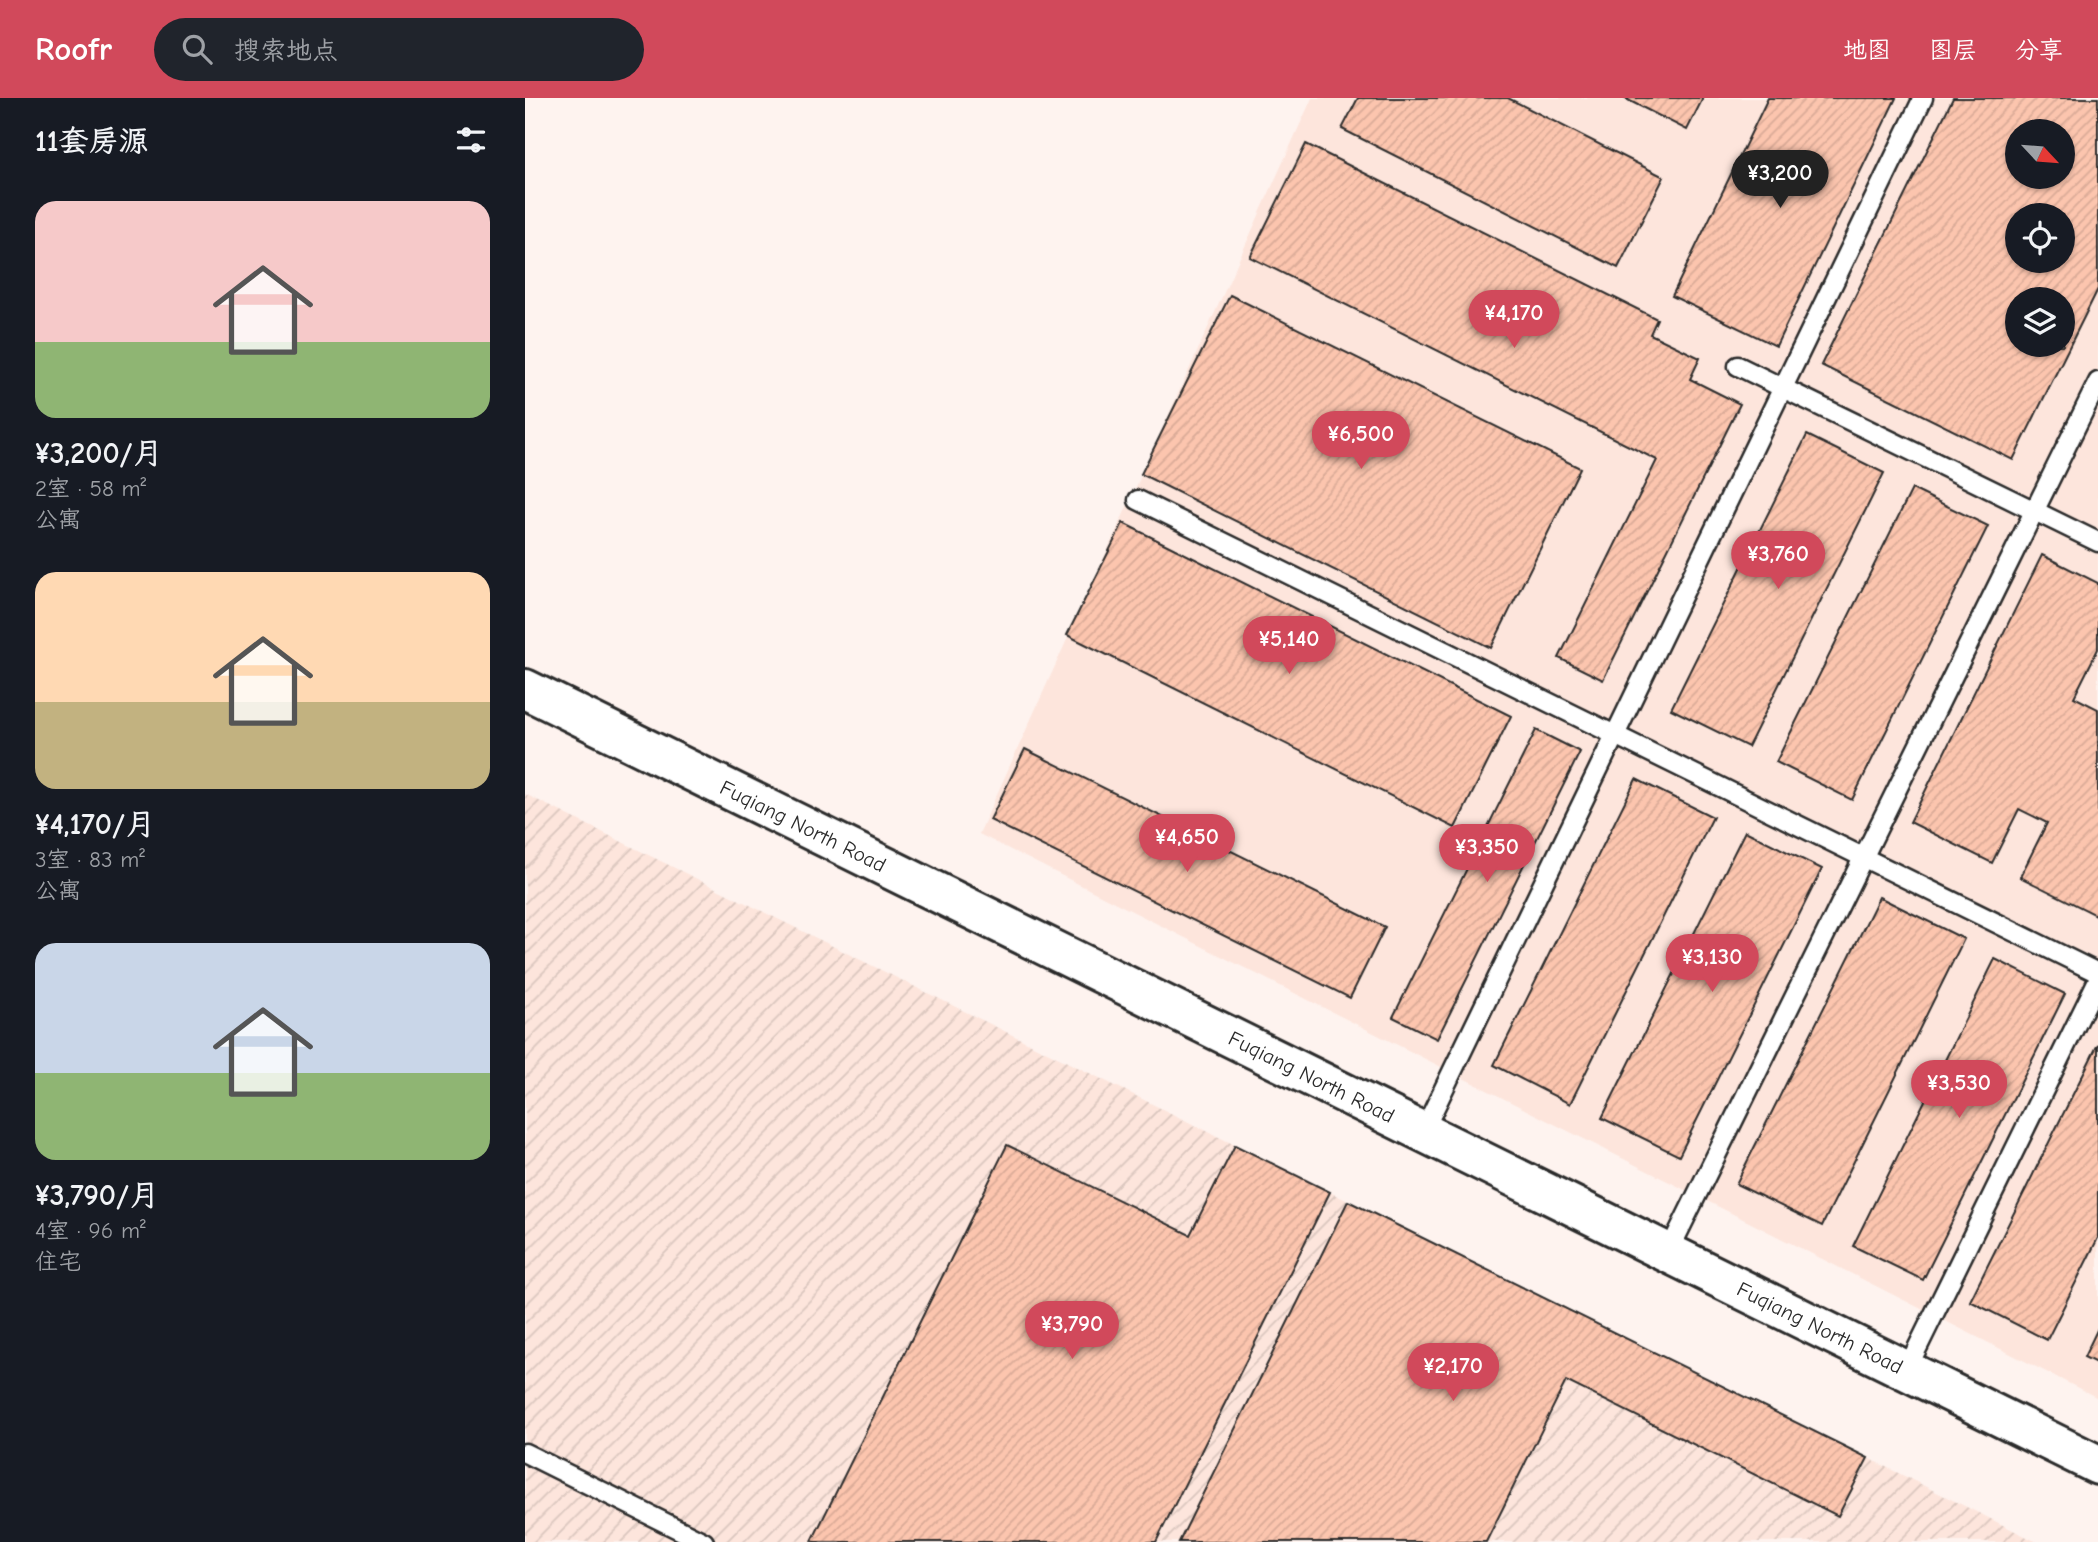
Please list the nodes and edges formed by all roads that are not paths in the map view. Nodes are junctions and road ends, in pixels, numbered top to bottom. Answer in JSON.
{"nodes":[{"id":1,"x":1923,"y":98,"type":"edge"},
{"id":2,"x":1738,"y":366,"type":"dead end"},
{"id":3,"x":2098,"y":382,"type":"edge"},
{"id":4,"x":1783,"y":388,"type":"junction"},
{"id":5,"x":1138,"y":500,"type":"dead end"},
{"id":6,"x":2034,"y":511,"type":"junction"},
{"id":7,"x":2098,"y":542,"type":"edge"},
{"id":8,"x":525,"y":690,"type":"edge"},
{"id":9,"x":1615,"y":735,"type":"junction"},
{"id":10,"x":1864,"y":858,"type":"junction"},
{"id":11,"x":2098,"y":973,"type":"edge"},
{"id":12,"x":2098,"y":980,"type":"edge"},
{"id":13,"x":1423,"y":1132,"type":"junction"},
{"id":14,"x":1668,"y":1253,"type":"junction"},
{"id":15,"x":1906,"y":1371,"type":"junction"},
{"id":16,"x":525,"y":1453,"type":"edge"},
{"id":17,"x":2098,"y":1465,"type":"edge"},
{"id":18,"x":704,"y":1542,"type":"edge"}],
"edges":[{"from":1,"to":4,"type":"lane"},
{"from":2,"to":4,"type":"lane"},
{"from":3,"to":6,"type":"lane"},
{"from":4,"to":6,"type":"lane"},
{"from":4,"to":9,"type":"lane"},
{"from":5,"to":9,"type":"lane"},
{"from":6,"to":7,"type":"lane"},
{"from":6,"to":10,"type":"lane"},
{"from":8,"to":13,"type":"street","name":"Fuqiang North Road"},
{"from":9,"to":10,"type":"lane"},
{"from":9,"to":13,"type":"lane"},
{"from":10,"to":11,"type":"lane"},
{"from":10,"to":14,"type":"lane"},
{"from":12,"to":15,"type":"lane"},
{"from":13,"to":14,"type":"street","name":"Fuqiang North Road"},
{"from":14,"to":15,"type":"street","name":"Fuqiang North Road"},
{"from":15,"to":17,"type":"street","name":"Fuqiang North Road"},
{"from":16,"to":18,"type":"lane"}]}
